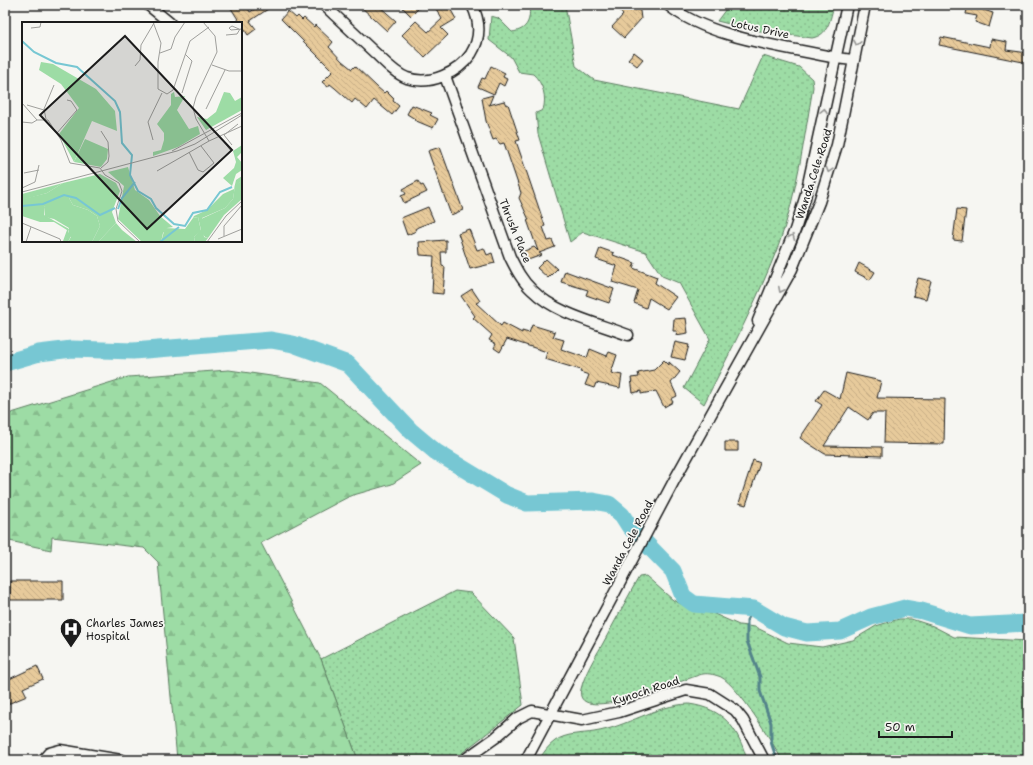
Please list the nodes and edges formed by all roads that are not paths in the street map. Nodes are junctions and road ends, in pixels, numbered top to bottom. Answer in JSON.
{"nodes":[{"id":1,"x":148,"y":5,"type":"edge"},
{"id":2,"x":324,"y":5,"type":"edge"},
{"id":3,"x":472,"y":5,"type":"edge"},
{"id":4,"x":668,"y":5,"type":"edge"},
{"id":5,"x":847,"y":5,"type":"edge"},
{"id":6,"x":865,"y":5,"type":"edge"},
{"id":7,"x":169,"y":22,"type":"edge"},
{"id":8,"x":836,"y":58,"type":"junction"},
{"id":9,"x":853,"y":60,"type":"junction"},
{"id":10,"x":445,"y":76,"type":"junction"},
{"id":11,"x":628,"y":335,"type":"dead end"},
{"id":12,"x":752,"y":338,"type":"junction"},
{"id":13,"x":549,"y":715,"type":"junction"},
{"id":14,"x":43,"y":760,"type":"edge"},
{"id":15,"x":121,"y":760,"type":"edge"},
{"id":16,"x":464,"y":760,"type":"edge"},
{"id":17,"x":526,"y":760,"type":"edge"},
{"id":18,"x":764,"y":760,"type":"edge"}],
"edges":[{"from":1,"to":7,"type":"street"},
{"from":2,"to":10,"type":"street"},
{"from":3,"to":10,"type":"street"},
{"from":4,"to":8,"type":"street","name":"Lotus Drive"},
{"from":5,"to":8,"type":"street","name":"Wanda Cele Road"},
{"from":6,"to":9,"type":"street","name":"Wanda Cele Road","one_way":true},
{"from":8,"to":9,"type":"street","name":"Lotus Drive"},
{"from":12,"to":8,"type":"street","name":"Wanda Cele Road","one_way":true},
{"from":9,"to":12,"type":"street","name":"Wanda Cele Road","one_way":true},
{"from":10,"to":11,"type":"street","name":"Thrush Place"},
{"from":12,"to":13,"type":"street","name":"Wanda Cele Road"},
{"from":13,"to":16,"type":"street","name":"Kynoch Road"},
{"from":13,"to":17,"type":"street","name":"Wanda Cele Road"},
{"from":13,"to":18,"type":"street","name":"Kynoch Road"},
{"from":14,"to":15,"type":"street"}]}
